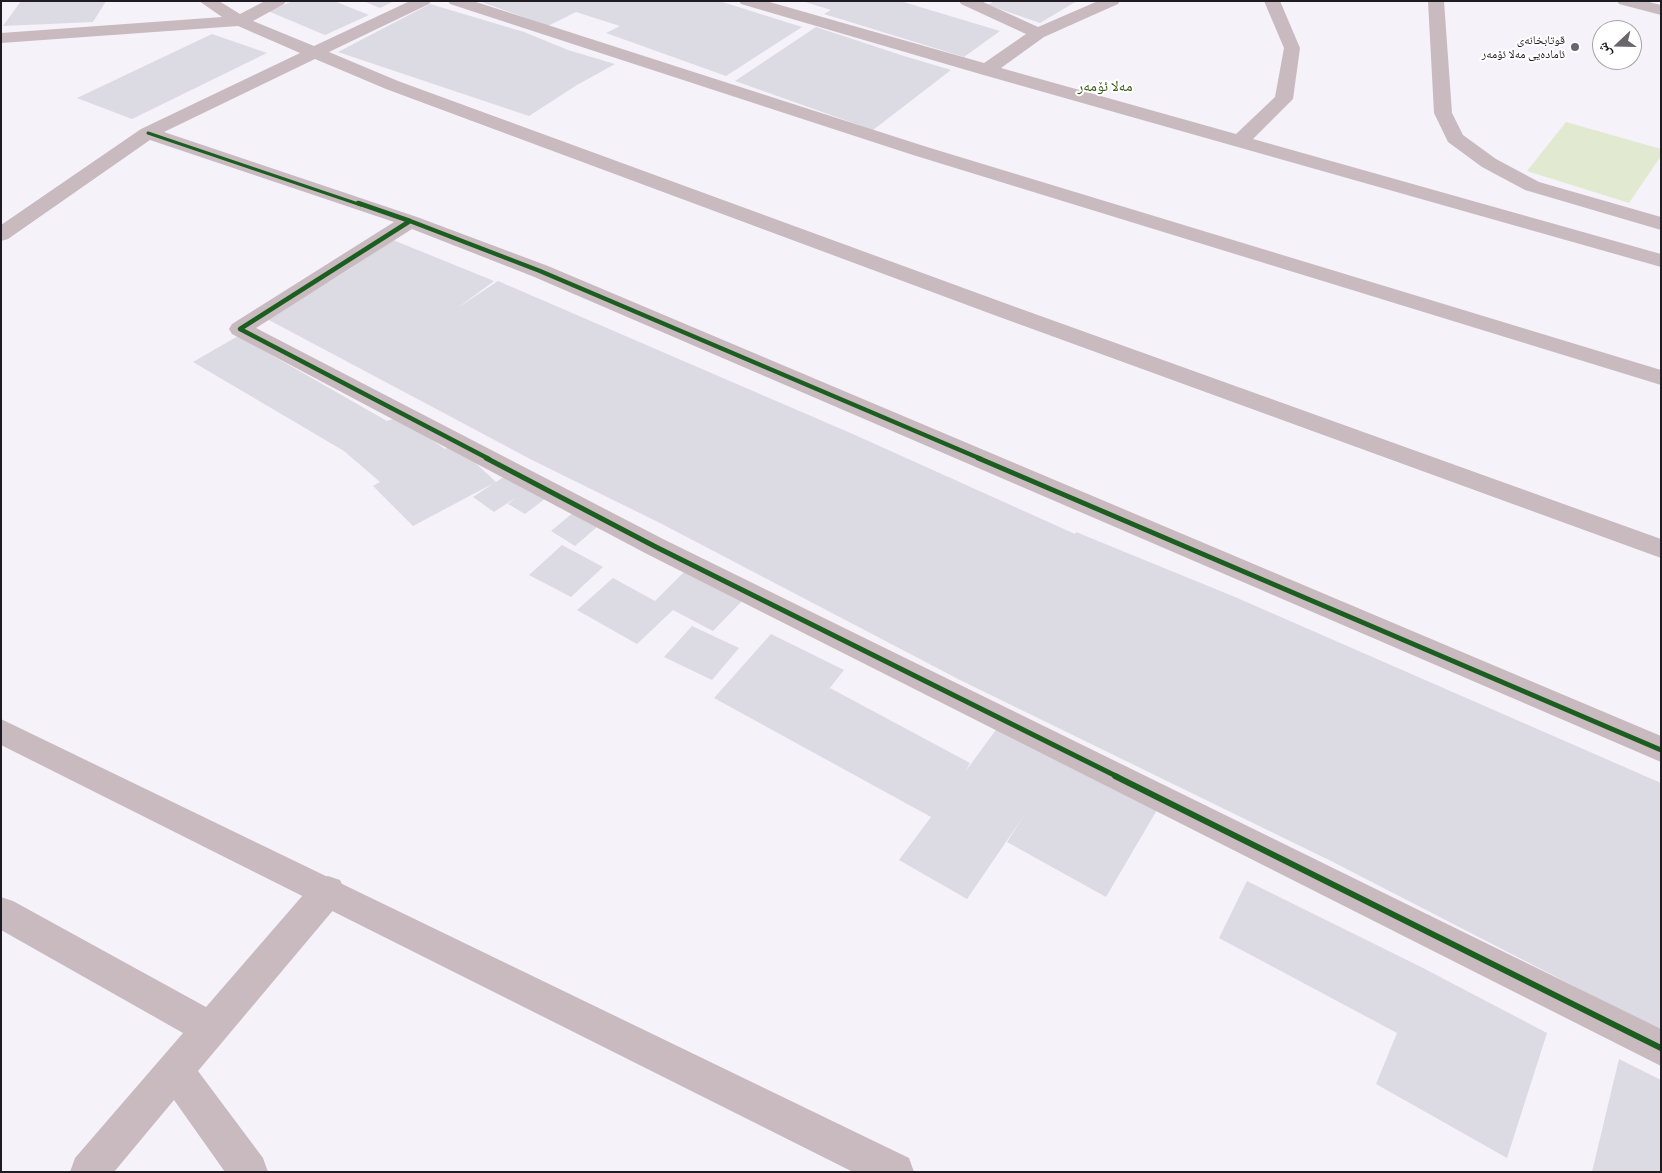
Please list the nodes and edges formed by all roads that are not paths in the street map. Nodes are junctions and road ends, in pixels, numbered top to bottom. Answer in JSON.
{"nodes":[{"id":1,"x":207,"y":1,"type":"edge"},
{"id":2,"x":278,"y":1,"type":"edge"},
{"id":3,"x":423,"y":1,"type":"edge"},
{"id":4,"x":456,"y":1,"type":"edge"},
{"id":5,"x":747,"y":1,"type":"edge"},
{"id":6,"x":967,"y":1,"type":"edge"},
{"id":7,"x":1112,"y":1,"type":"edge"},
{"id":8,"x":1272,"y":1,"type":"edge"},
{"id":9,"x":1436,"y":1,"type":"edge"},
{"id":10,"x":1625,"y":1,"type":"edge"},
{"id":11,"x":1661,"y":10,"type":"edge"},
{"id":12,"x":240,"y":20,"type":"junction"},
{"id":13,"x":1038,"y":33,"type":"junction"},
{"id":14,"x":1,"y":38,"type":"edge"},
{"id":15,"x":316,"y":51,"type":"junction"},
{"id":16,"x":986,"y":70,"type":"junction"},
{"id":17,"x":148,"y":133,"type":"junction"},
{"id":18,"x":1239,"y":142,"type":"junction"},
{"id":19,"x":410,"y":221,"type":"junction"},
{"id":20,"x":1661,"y":224,"type":"edge"},
{"id":21,"x":1,"y":235,"type":"edge"},
{"id":22,"x":1661,"y":261,"type":"edge"},
{"id":23,"x":1661,"y":378,"type":"edge"},
{"id":24,"x":1661,"y":549,"type":"edge"},
{"id":25,"x":1,"y":731,"type":"edge"},
{"id":26,"x":1661,"y":750,"type":"edge"},
{"id":27,"x":328,"y":890,"type":"junction"},
{"id":28,"x":1,"y":912,"type":"edge"},
{"id":29,"x":210,"y":1028,"type":"junction"},
{"id":30,"x":1661,"y":1048,"type":"edge"},
{"id":31,"x":175,"y":1070,"type":"junction"},
{"id":32,"x":89,"y":1172,"type":"edge"},
{"id":33,"x":248,"y":1172,"type":"edge"},
{"id":34,"x":895,"y":1172,"type":"edge"}],
"edges":[{"from":1,"to":12,"type":"street"},
{"from":2,"to":12,"type":"street"},
{"from":3,"to":15,"type":"street"},
{"from":4,"to":23,"type":"street"},
{"from":5,"to":16,"type":"street"},
{"from":6,"to":13,"type":"street"},
{"from":7,"to":13,"type":"street"},
{"from":8,"to":18,"type":"street"},
{"from":9,"to":20,"type":"street"},
{"from":10,"to":11,"type":"street"},
{"from":12,"to":14,"type":"street"},
{"from":12,"to":15,"type":"street"},
{"from":13,"to":16,"type":"street"},
{"from":15,"to":17,"type":"street"},
{"from":15,"to":24,"type":"street"},
{"from":16,"to":18,"type":"street"},
{"from":17,"to":19,"type":"street"},
{"from":17,"to":21,"type":"street"},
{"from":18,"to":22,"type":"street"},
{"from":19,"to":26,"type":"street"},
{"from":19,"to":30,"type":"street"},
{"from":25,"to":27,"type":"street"},
{"from":27,"to":29,"type":"street"},
{"from":27,"to":34,"type":"street"},
{"from":28,"to":29,"type":"street"},
{"from":29,"to":31,"type":"street"},
{"from":31,"to":32,"type":"street"},
{"from":31,"to":33,"type":"street"}]}
